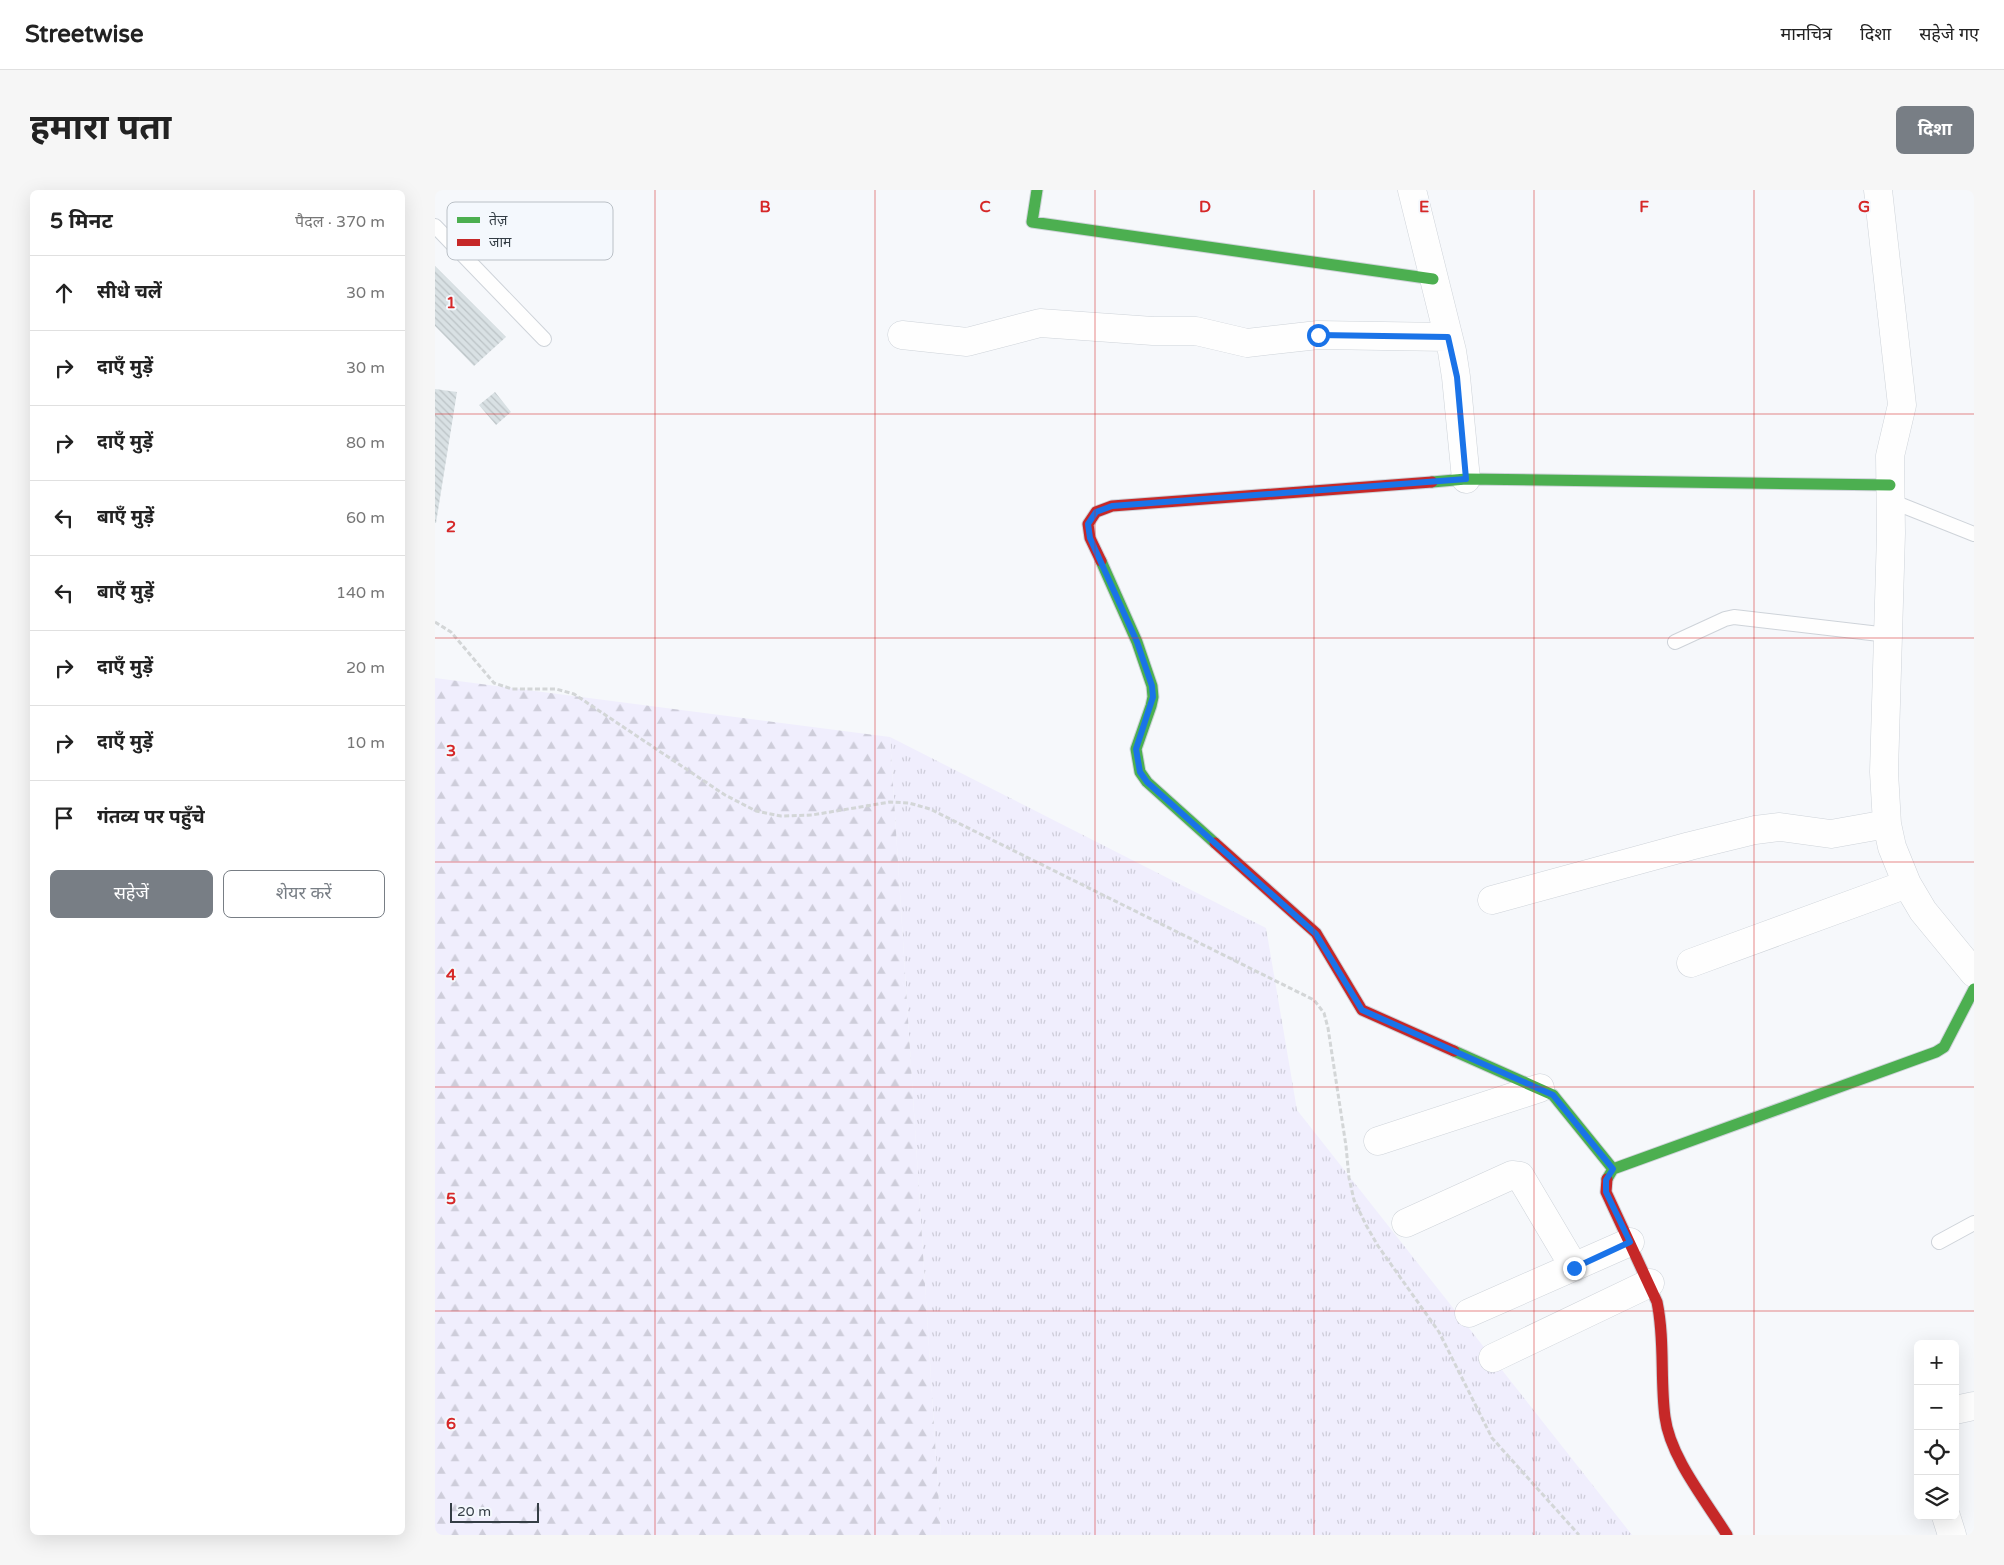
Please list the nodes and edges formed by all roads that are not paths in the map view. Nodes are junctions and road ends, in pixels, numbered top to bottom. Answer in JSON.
{"nodes":[{"id":1,"x":1037,"y":190,"type":"edge"},
{"id":2,"x":1412,"y":190,"type":"edge"},
{"id":3,"x":1878,"y":190,"type":"edge"},
{"id":4,"x":435,"y":226,"type":"edge"},
{"id":5,"x":447,"y":238,"type":"edge"},
{"id":6,"x":468,"y":260,"type":"edge"},
{"id":7,"x":1433,"y":279,"type":"junction"},
{"id":8,"x":902,"y":335,"type":"dead end"},
{"id":9,"x":1448,"y":337,"type":"junction"},
{"id":10,"x":544,"y":339,"type":"dead end"},
{"id":11,"x":1466,"y":479,"type":"junction"},
{"id":12,"x":1891,"y":493,"type":"junction"},
{"id":13,"x":1974,"y":534,"type":"edge"},
{"id":14,"x":1888,"y":635,"type":"junction"},
{"id":15,"x":1675,"y":642,"type":"dead end"},
{"id":16,"x":1887,"y":824,"type":"junction"},
{"id":17,"x":1907,"y":884,"type":"junction"},
{"id":18,"x":1492,"y":900,"type":"dead end"},
{"id":19,"x":1691,"y":963,"type":"dead end"},
{"id":20,"x":1974,"y":973,"type":"edge"},
{"id":21,"x":1974,"y":989,"type":"edge"},
{"id":22,"x":1540,"y":1088,"type":"junction"},
{"id":23,"x":1378,"y":1141,"type":"dead end"},
{"id":24,"x":1613,"y":1169,"type":"junction"},
{"id":25,"x":1406,"y":1223,"type":"dead end"},
{"id":26,"x":1974,"y":1223,"type":"edge"},
{"id":27,"x":1630,"y":1242,"type":"junction"},
{"id":28,"x":1939,"y":1242,"type":"dead end"},
{"id":29,"x":1574,"y":1268,"type":"junction"},
{"id":30,"x":1650,"y":1283,"type":"junction"},
{"id":31,"x":1469,"y":1313,"type":"dead end"},
{"id":32,"x":1493,"y":1358,"type":"dead end"},
{"id":33,"x":1974,"y":1406,"type":"edge"},
{"id":34,"x":1959,"y":1409,"type":"edge"},
{"id":35,"x":1947,"y":1520,"type":"edge"},
{"id":36,"x":1727,"y":1535,"type":"edge"},
{"id":37,"x":1952,"y":1535,"type":"edge"}],
"edges":[{"from":1,"to":7,"type":"street"},
{"from":2,"to":7,"type":"street"},
{"from":3,"to":12,"type":"street"},
{"from":4,"to":5,"type":"lane"},
{"from":6,"to":10,"type":"lane"},
{"from":7,"to":9,"type":"street"},
{"from":8,"to":9,"type":"street"},
{"from":9,"to":11,"type":"street"},
{"from":11,"to":12,"type":"street"},
{"from":11,"to":22,"type":"street"},
{"from":12,"to":13,"type":"lane"},
{"from":12,"to":14,"type":"street"},
{"from":14,"to":15,"type":"lane"},
{"from":14,"to":16,"type":"street"},
{"from":16,"to":17,"type":"street"},
{"from":16,"to":18,"type":"street"},
{"from":17,"to":19,"type":"street"},
{"from":17,"to":20,"type":"street"},
{"from":21,"to":24,"type":"street"},
{"from":22,"to":23,"type":"street"},
{"from":22,"to":24,"type":"street"},
{"from":24,"to":27,"type":"street"},
{"from":25,"to":29,"type":"street"},
{"from":26,"to":28,"type":"lane"},
{"from":27,"to":29,"type":"street"},
{"from":27,"to":30,"type":"street"},
{"from":29,"to":31,"type":"street"},
{"from":30,"to":32,"type":"street"},
{"from":30,"to":36,"type":"street"},
{"from":33,"to":34,"type":"street"},
{"from":35,"to":37,"type":"street"}]}
